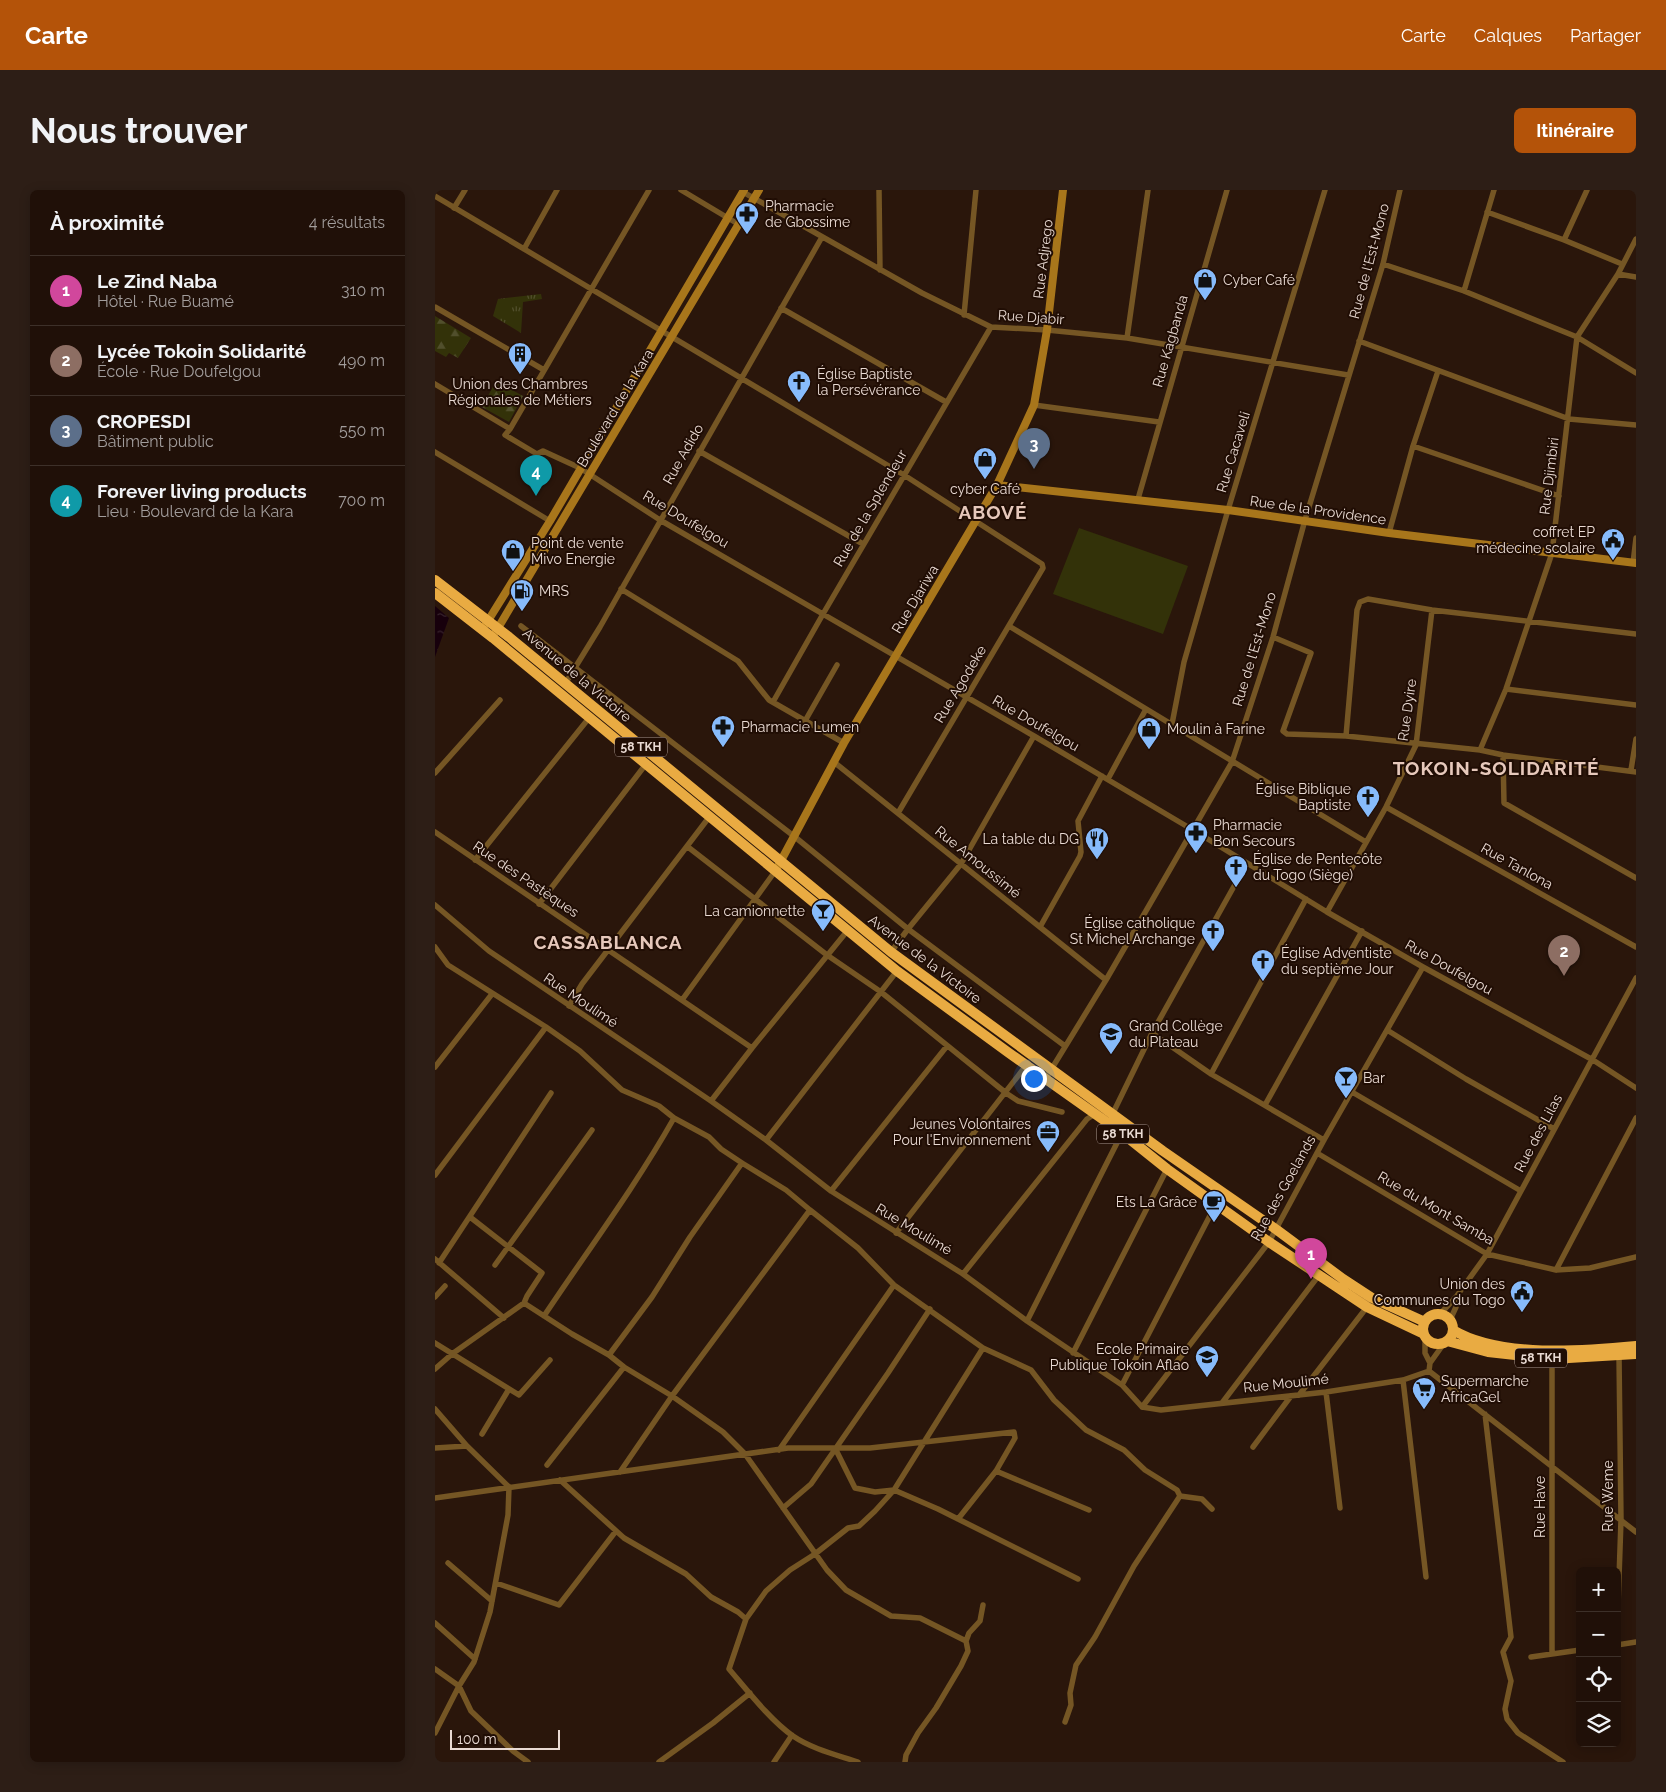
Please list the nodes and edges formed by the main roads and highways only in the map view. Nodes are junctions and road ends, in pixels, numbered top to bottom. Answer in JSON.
{"nodes":[{"id":1,"x":435,"y":580,"type":"edge"},
{"id":2,"x":435,"y":594,"type":"edge"},
{"id":3,"x":779,"y":866,"type":"junction"},
{"id":4,"x":1049,"y":1074,"type":"junction"},
{"id":5,"x":1425,"y":1322,"type":"junction"},
{"id":6,"x":1451,"y":1325,"type":"junction"},
{"id":7,"x":1425,"y":1335,"type":"junction"},
{"id":8,"x":1446,"y":1342,"type":"junction"},
{"id":9,"x":1636,"y":1346,"type":"edge"},
{"id":10,"x":1636,"y":1354,"type":"edge"}],
"edges":[{"from":1,"to":3,"type":"highway","name":"Avenue de la Victoire","number":"58 TKH"},
{"from":2,"to":3,"type":"highway","name":"Avenue de la Victoire","number":"58 TKH"},
{"from":3,"to":4,"type":"highway","name":"Avenue de la Victoire","number":"58 TKH"},
{"from":3,"to":4,"type":"highway","name":"Avenue de la Victoire","number":"58 TKH"},
{"from":4,"to":5,"type":"highway","name":"Avenue de la Victoire","number":"58 TKH"},
{"from":4,"to":7,"type":"highway","name":"Avenue de la Victoire","number":"58 TKH"},
{"from":5,"to":6,"type":"highway"},
{"from":5,"to":7,"type":"highway"},
{"from":6,"to":8,"type":"highway"},
{"from":6,"to":9,"type":"highway","number":"58 TKH"},
{"from":7,"to":8,"type":"highway"},
{"from":8,"to":10,"type":"highway","number":"58 TKH"}]}
